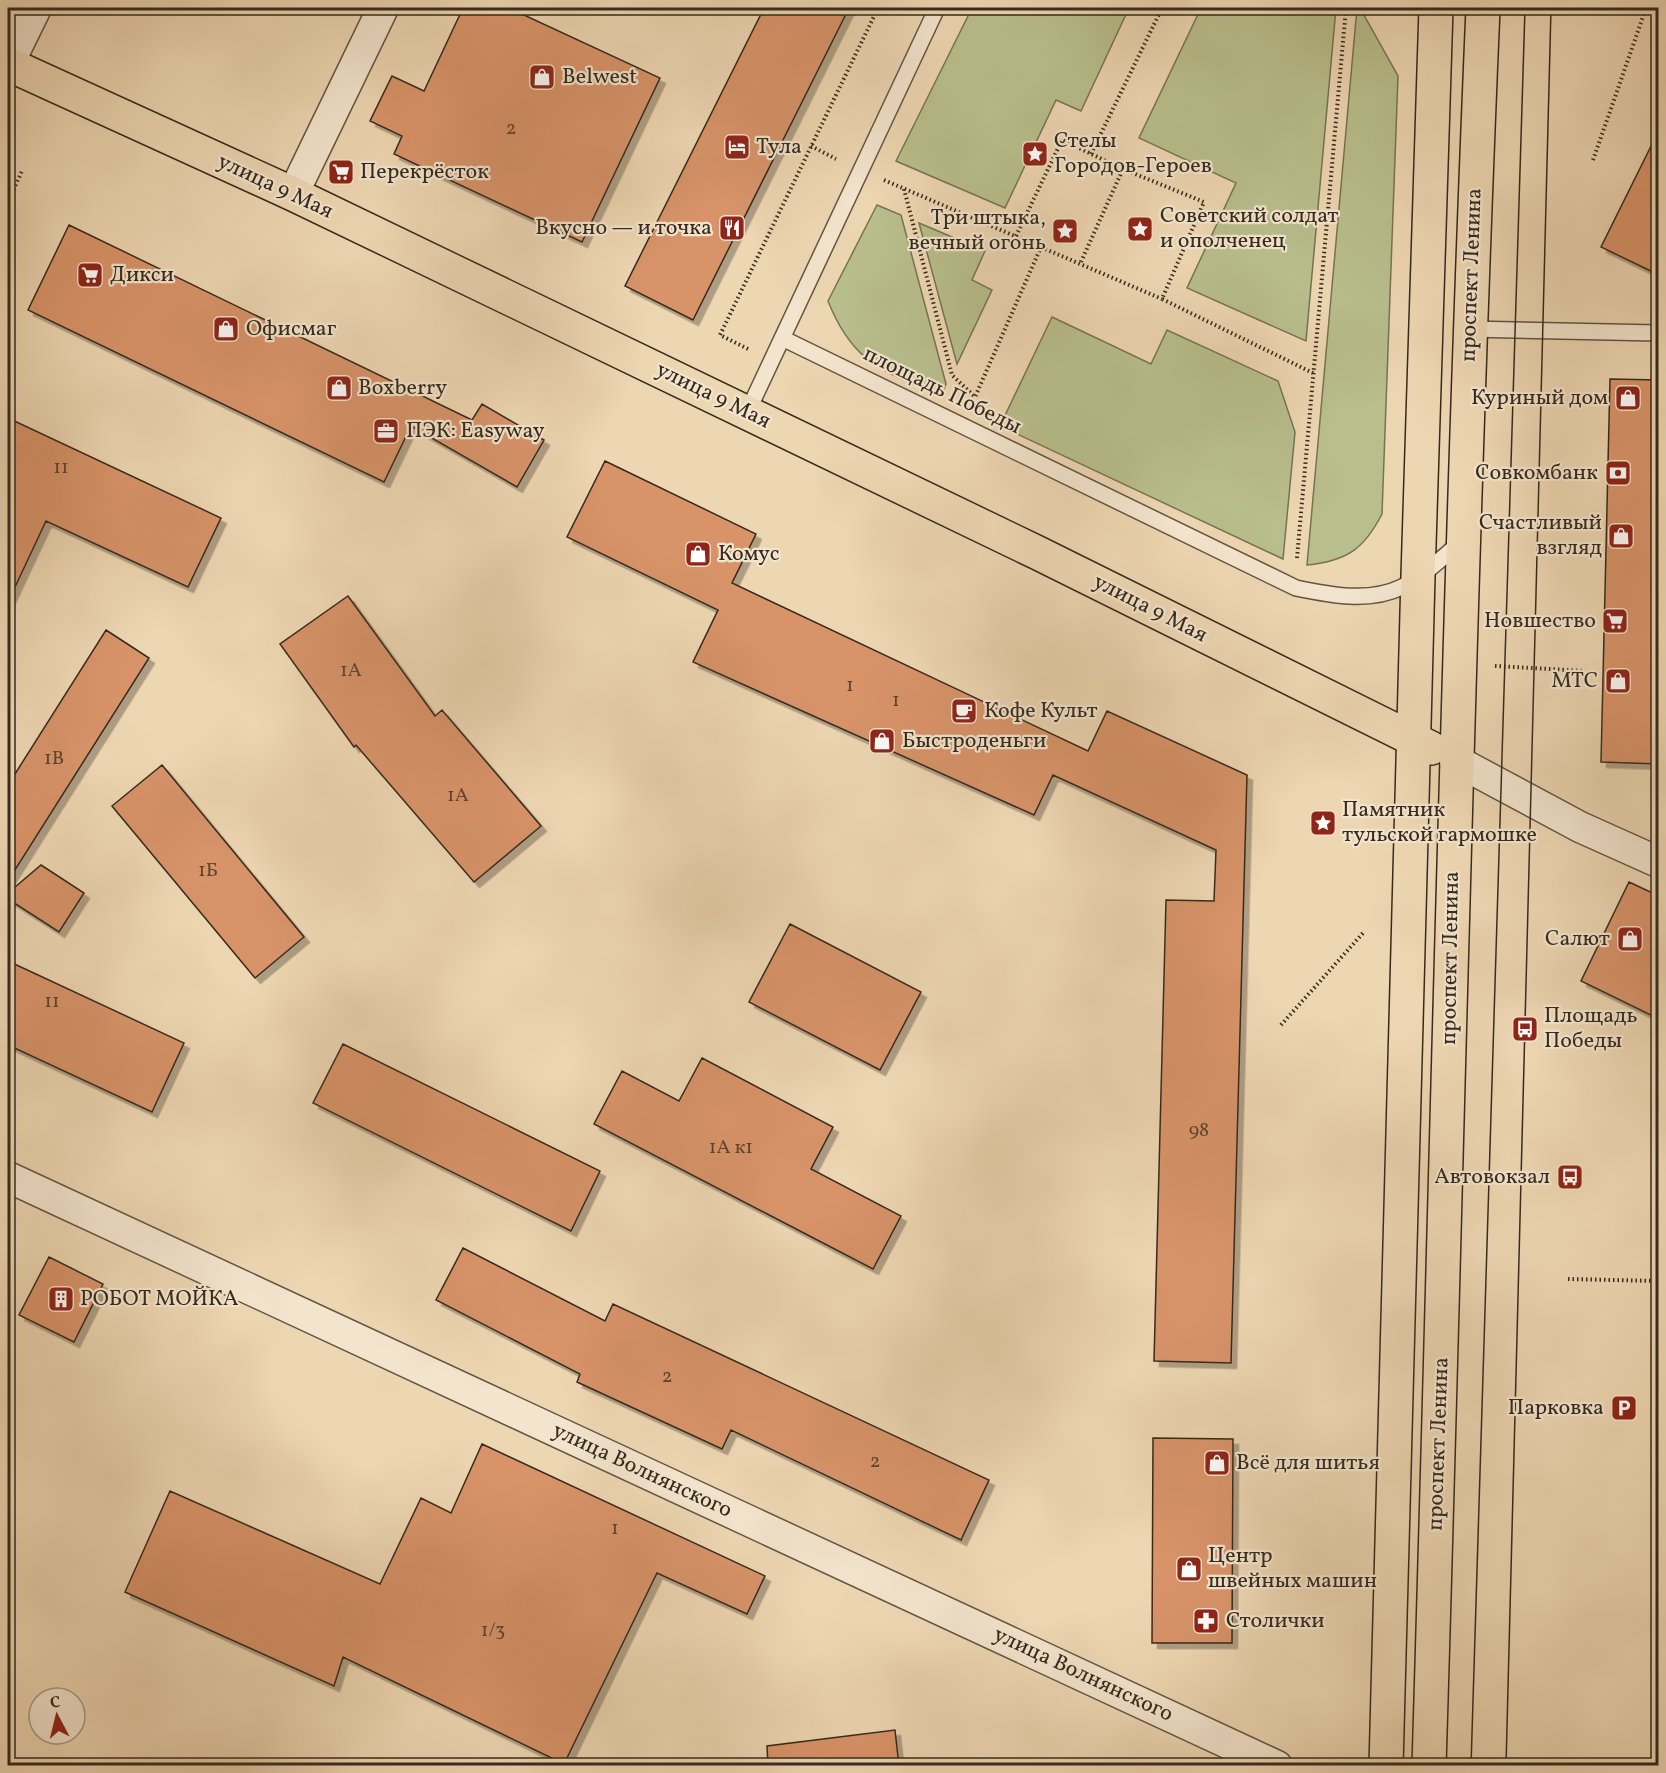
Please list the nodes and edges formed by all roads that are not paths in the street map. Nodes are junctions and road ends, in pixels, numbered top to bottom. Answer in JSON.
{"nodes":[{"id":1,"x":36,"y":8,"type":"edge"},
{"id":2,"x":383,"y":8,"type":"edge"},
{"id":3,"x":937,"y":8,"type":"edge"},
{"id":4,"x":1483,"y":8,"type":"edge"},
{"id":5,"x":1436,"y":23,"type":"edge"},
{"id":6,"x":8,"y":65,"type":"edge"},
{"id":7,"x":293,"y":194,"type":"junction"},
{"id":8,"x":1469,"y":329,"type":"junction"},
{"id":9,"x":1659,"y":333,"type":"edge"},
{"id":10,"x":782,"y":338,"type":"junction"},
{"id":11,"x":747,"y":413,"type":"junction"},
{"id":12,"x":1462,"y":541,"type":"junction"},
{"id":13,"x":1418,"y":576,"type":"junction"},
{"id":14,"x":1414,"y":740,"type":"junction"},
{"id":15,"x":1455,"y":760,"type":"junction"},
{"id":16,"x":1659,"y":862,"type":"edge"},
{"id":17,"x":8,"y":1177,"type":"edge"},
{"id":18,"x":1277,"y":1766,"type":"edge"},
{"id":19,"x":1386,"y":1766,"type":"edge"},
{"id":20,"x":1429,"y":1766,"type":"edge"}],
"edges":[{"from":1,"to":6,"type":"street"},
{"from":2,"to":7,"type":"street"},
{"from":3,"to":10,"type":"lane"},
{"from":4,"to":8,"type":"main road","name":"проспект Ленина"},
{"from":5,"to":13,"type":"main road","name":"проспект Ленина"},
{"from":6,"to":7,"type":"main road","name":"улица 9 Мая"},
{"from":7,"to":11,"type":"main road","name":"улица 9 Мая"},
{"from":8,"to":9,"type":"lane"},
{"from":8,"to":12,"type":"main road","name":"проспект Ленина"},
{"from":10,"to":11,"type":"lane"},
{"from":10,"to":13,"type":"lane","name":"площадь Победы"},
{"from":11,"to":14,"type":"main road","name":"улица 9 Мая"},
{"from":12,"to":13,"type":"lane","name":"площадь Победы"},
{"from":12,"to":15,"type":"main road","name":"проспект Ленина"},
{"from":13,"to":14,"type":"main road","name":"проспект Ленина"},
{"from":14,"to":15,"type":"main road","name":"улица 9 Мая"},
{"from":14,"to":19,"type":"main road","name":"проспект Ленина"},
{"from":15,"to":16,"type":"street"},
{"from":15,"to":20,"type":"main road","name":"проспект Ленина"},
{"from":17,"to":18,"type":"street","name":"улица Волнянского"}]}
